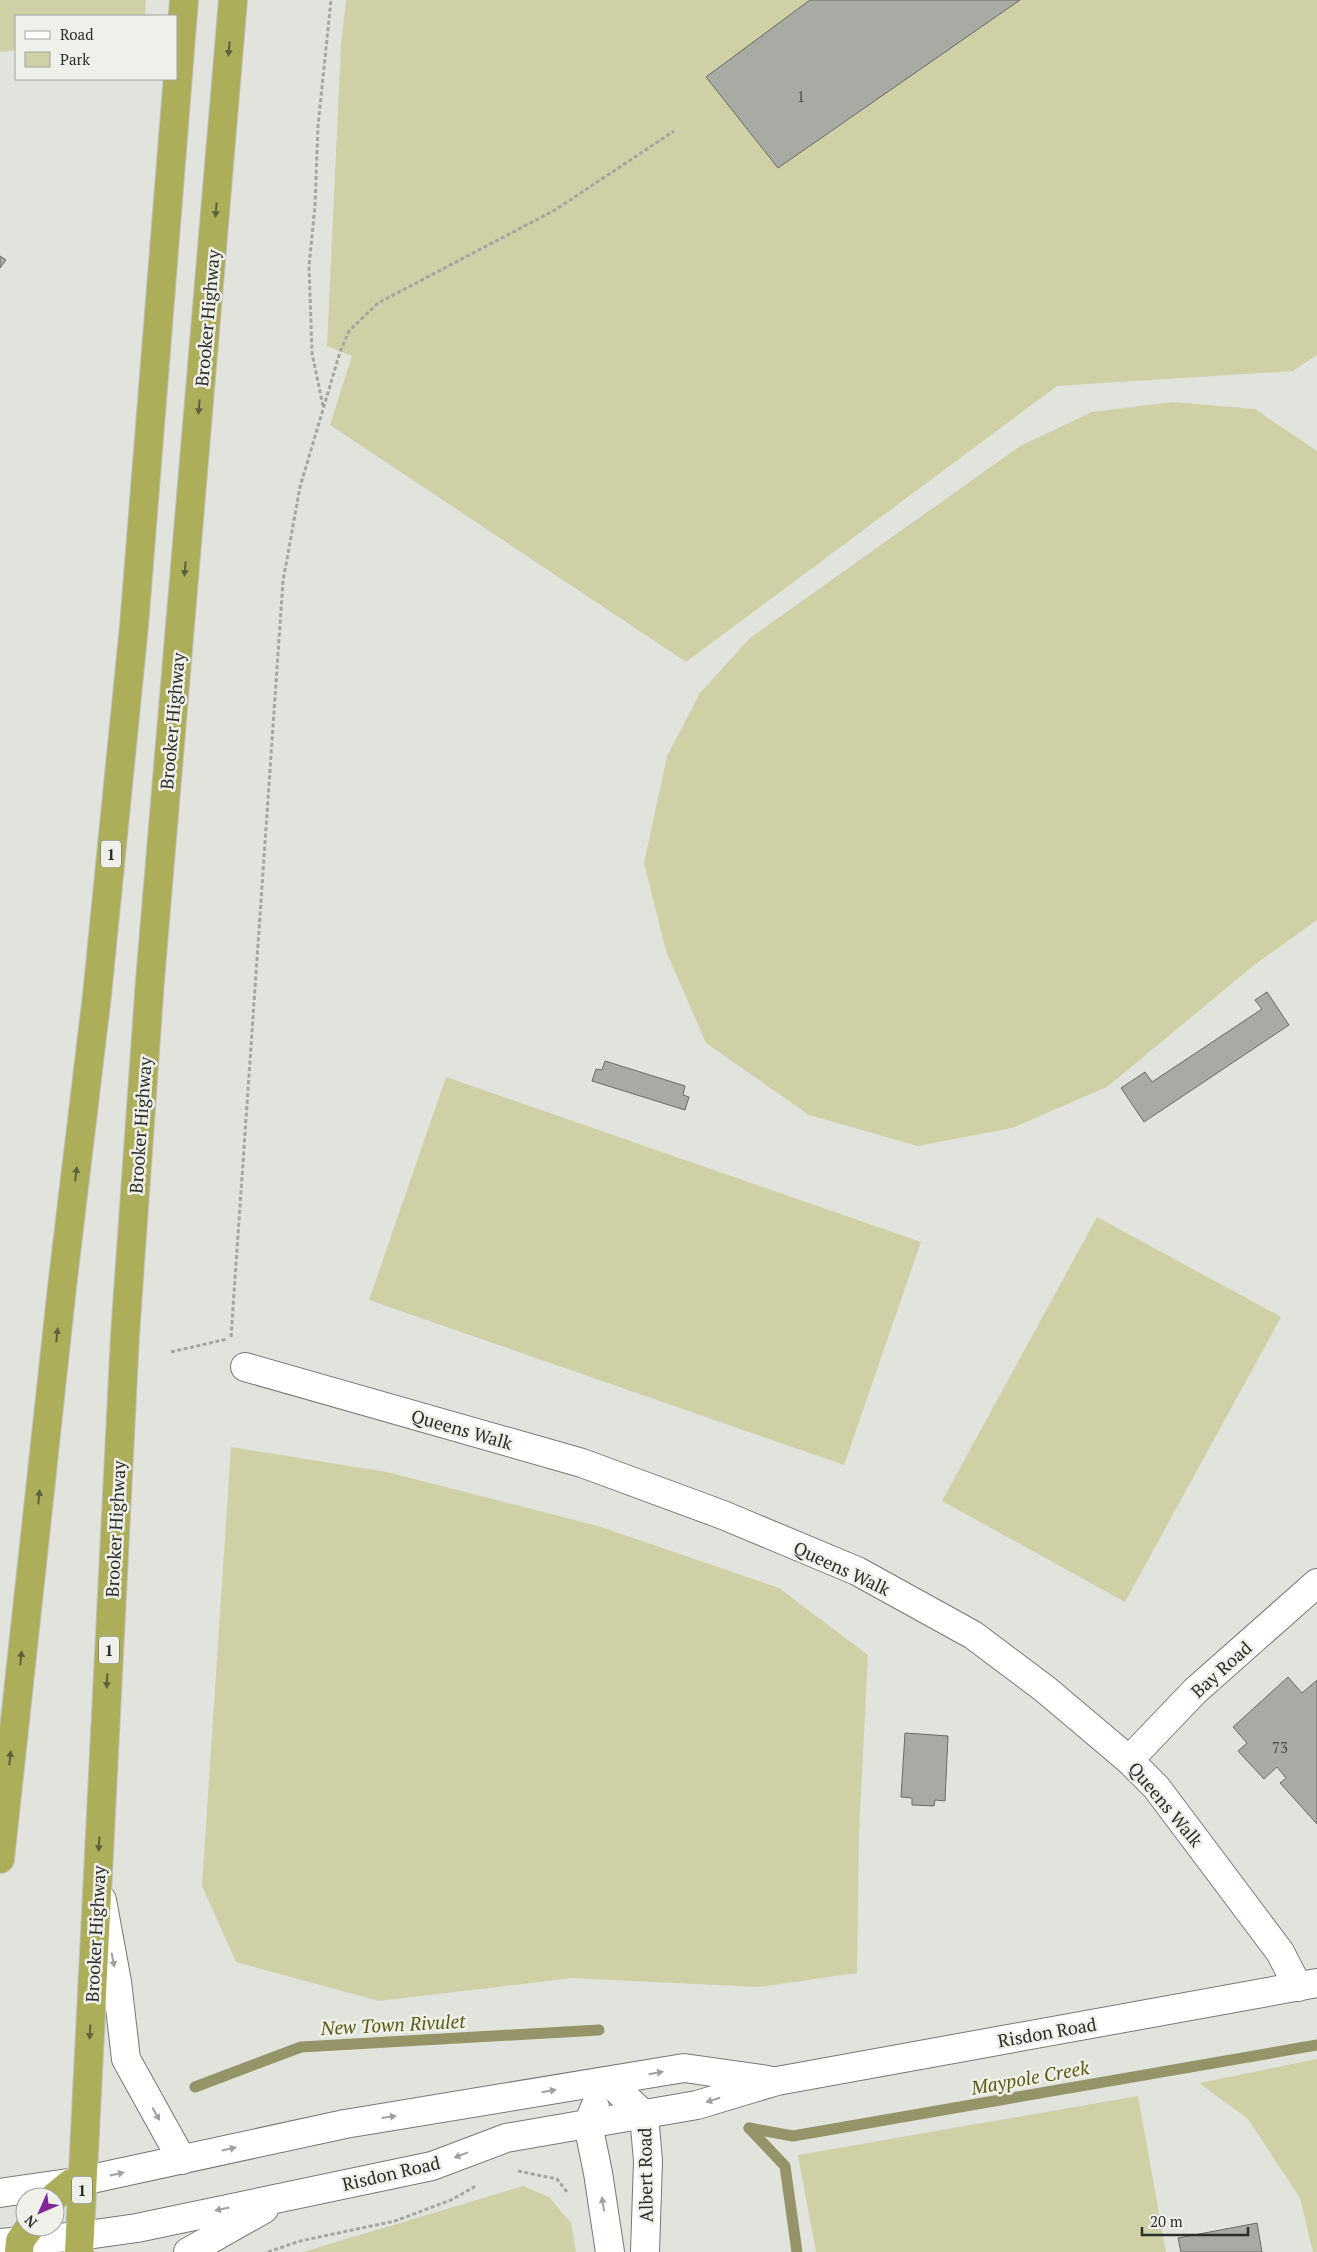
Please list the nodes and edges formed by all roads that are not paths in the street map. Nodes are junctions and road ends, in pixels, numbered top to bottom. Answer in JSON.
{"nodes":[{"id":1,"x":184,"y":0,"type":"edge"},
{"id":2,"x":234,"y":0,"type":"edge"},
{"id":3,"x":178,"y":75,"type":"edge"},
{"id":4,"x":178,"y":80,"type":"edge"},
{"id":5,"x":245,"y":1367,"type":"road end"},
{"id":6,"x":1317,"y":1584,"type":"edge"},
{"id":7,"x":1129,"y":1760,"type":"junction"},
{"id":8,"x":0,"y":1859,"type":"edge"},
{"id":9,"x":97,"y":1878,"type":"junction"},
{"id":10,"x":1308,"y":1985,"type":"edge"},
{"id":11,"x":608,"y":2081,"type":"junction"},
{"id":12,"x":777,"y":2081,"type":"junction"},
{"id":13,"x":644,"y":2115,"type":"junction"},
{"id":14,"x":588,"y":2124,"type":"junction"},
{"id":15,"x":182,"y":2160,"type":"junction"},
{"id":16,"x":69,"y":2187,"type":"edge"},
{"id":17,"x":0,"y":2193,"type":"edge"},
{"id":18,"x":287,"y":2196,"type":"junction"},
{"id":19,"x":18,"y":2241,"type":"edge"},
{"id":20,"x":80,"y":2244,"type":"edge"},
{"id":21,"x":188,"y":2252,"type":"edge"},
{"id":22,"x":610,"y":2252,"type":"edge"},
{"id":23,"x":645,"y":2252,"type":"edge"}],
"edges":[{"from":3,"to":1,"type":"highway","number":"1","one_way":true},
{"from":2,"to":9,"type":"highway","name":"Brooker Highway","number":"1","one_way":true},
{"from":8,"to":4,"type":"highway","number":"1","one_way":true},
{"from":5,"to":7,"type":"street","name":"Queens Walk"},
{"from":6,"to":7,"type":"street","name":"Bay Road"},
{"from":7,"to":10,"type":"street","name":"Queens Walk"},
{"from":9,"to":15,"type":"street","one_way":true},
{"from":9,"to":16,"type":"highway","name":"Brooker Highway","number":"1","one_way":true},
{"from":10,"to":12,"type":"street","name":"Risdon Road"},
{"from":11,"to":12,"type":"street","name":"Risdon Road","one_way":true},
{"from":11,"to":13,"type":"street","name":"Albert Road"},
{"from":11,"to":14,"type":"street"},
{"from":15,"to":11,"type":"street","name":"Risdon Road","one_way":true},
{"from":12,"to":13,"type":"street","name":"Risdon Road","one_way":true},
{"from":13,"to":14,"type":"street","name":"Risdon Road"},
{"from":13,"to":23,"type":"street","name":"Albert Road"},
{"from":14,"to":18,"type":"street","name":"Risdon Road","one_way":true},
{"from":22,"to":14,"type":"street","one_way":true},
{"from":16,"to":15,"type":"street","name":"Risdon Road","one_way":true},
{"from":16,"to":17,"type":"street","name":"Risdon Road"},
{"from":16,"to":20,"type":"highway","name":"Brooker Highway","number":"1"},
{"from":18,"to":20,"type":"street","name":"Risdon Road","one_way":true},
{"from":18,"to":21,"type":"street"},
{"from":19,"to":20,"type":"street","name":"Risdon Road"}]}
